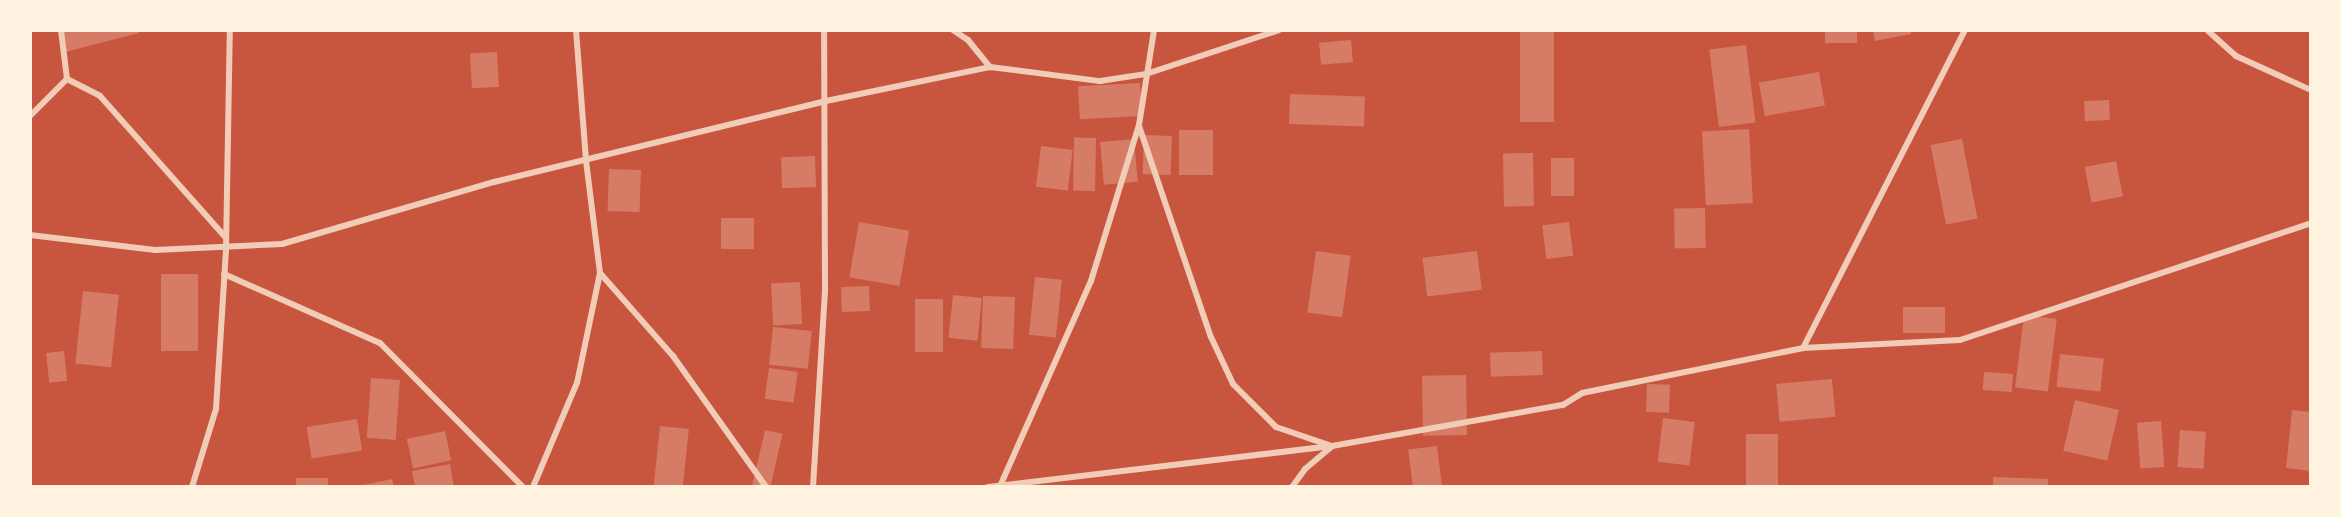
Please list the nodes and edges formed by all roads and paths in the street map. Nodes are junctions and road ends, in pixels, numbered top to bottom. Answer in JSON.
{"nodes":[{"id":1,"x":62,"y":30,"type":"edge"},
{"id":2,"x":230,"y":30,"type":"edge"},
{"id":3,"x":576,"y":30,"type":"edge"},
{"id":4,"x":824,"y":30,"type":"edge"},
{"id":5,"x":953,"y":30,"type":"edge"},
{"id":6,"x":1154,"y":30,"type":"edge"},
{"id":7,"x":1279,"y":30,"type":"edge"},
{"id":8,"x":1965,"y":30,"type":"edge"},
{"id":9,"x":2207,"y":30,"type":"edge"},
{"id":10,"x":990,"y":67,"type":"junction"},
{"id":11,"x":1146,"y":74,"type":"junction"},
{"id":12,"x":67,"y":78,"type":"junction"},
{"id":13,"x":2311,"y":90,"type":"edge"},
{"id":14,"x":826,"y":100,"type":"junction"},
{"id":15,"x":30,"y":116,"type":"edge"},
{"id":16,"x":1139,"y":125,"type":"junction"},
{"id":17,"x":586,"y":160,"type":"junction"},
{"id":18,"x":2311,"y":223,"type":"edge"},
{"id":19,"x":30,"y":235,"type":"edge"},
{"id":20,"x":226,"y":237,"type":"junction"},
{"id":21,"x":226,"y":249,"type":"junction"},
{"id":22,"x":600,"y":273,"type":"junction"},
{"id":23,"x":224,"y":274,"type":"junction"},
{"id":24,"x":1803,"y":348,"type":"junction"},
{"id":25,"x":1332,"y":446,"type":"junction"},
{"id":26,"x":1000,"y":485,"type":"edge"},
{"id":27,"x":192,"y":487,"type":"edge"},
{"id":28,"x":523,"y":487,"type":"edge"},
{"id":29,"x":533,"y":487,"type":"edge"},
{"id":30,"x":766,"y":487,"type":"edge"},
{"id":31,"x":813,"y":487,"type":"edge"},
{"id":32,"x":988,"y":487,"type":"edge"},
{"id":33,"x":1292,"y":487,"type":"edge"}],
"edges":[{"from":1,"to":12,"type":"street"},
{"from":2,"to":20,"type":"street"},
{"from":3,"to":17,"type":"street"},
{"from":4,"to":14,"type":"street"},
{"from":5,"to":10,"type":"street"},
{"from":6,"to":11,"type":"street"},
{"from":7,"to":11,"type":"street"},
{"from":8,"to":24,"type":"street"},
{"from":9,"to":13,"type":"street"},
{"from":10,"to":11,"type":"street"},
{"from":10,"to":14,"type":"street"},
{"from":11,"to":16,"type":"street"},
{"from":12,"to":15,"type":"street"},
{"from":12,"to":20,"type":"street"},
{"from":14,"to":17,"type":"street"},
{"from":14,"to":31,"type":"street"},
{"from":16,"to":25,"type":"street"},
{"from":16,"to":26,"type":"street"},
{"from":17,"to":21,"type":"street"},
{"from":17,"to":22,"type":"street"},
{"from":18,"to":24,"type":"street"},
{"from":19,"to":21,"type":"street"},
{"from":20,"to":21,"type":"street"},
{"from":21,"to":23,"type":"street"},
{"from":22,"to":29,"type":"street"},
{"from":22,"to":30,"type":"street"},
{"from":23,"to":27,"type":"street"},
{"from":23,"to":28,"type":"street"},
{"from":24,"to":25,"type":"street"},
{"from":25,"to":26,"type":"street"},
{"from":25,"to":33,"type":"street"},
{"from":26,"to":32,"type":"street"}]}
